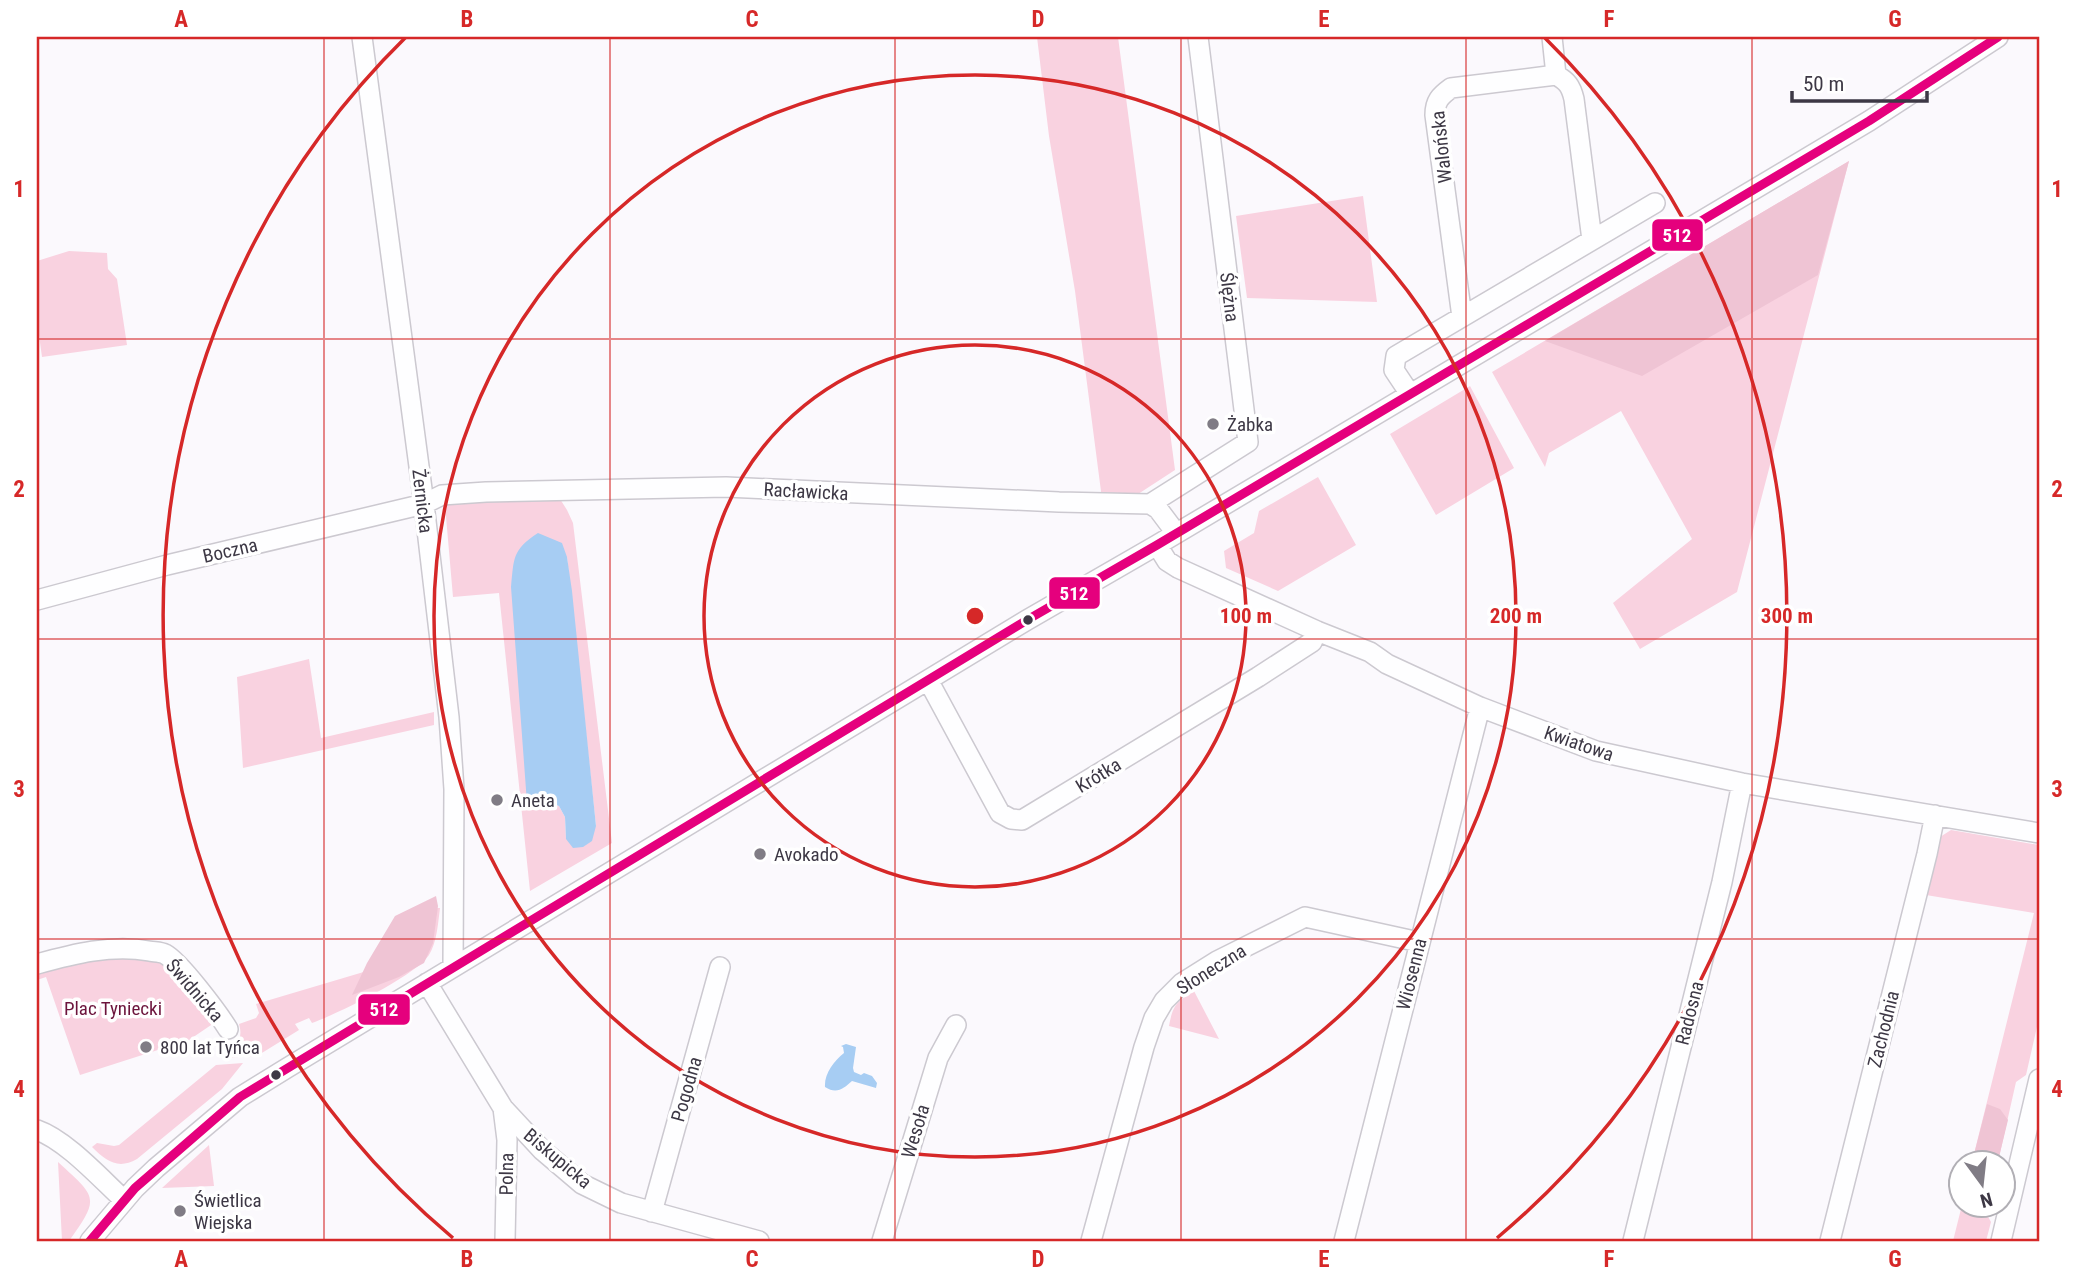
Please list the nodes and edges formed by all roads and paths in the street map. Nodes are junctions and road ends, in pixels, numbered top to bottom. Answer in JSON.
{"nodes":[{"id":1,"x":362,"y":37,"type":"edge"},
{"id":2,"x":1198,"y":37,"type":"edge"},
{"id":3,"x":1552,"y":37,"type":"edge"},
{"id":4,"x":1998,"y":37,"type":"edge"},
{"id":5,"x":1556,"y":75,"type":"junction"},
{"id":6,"x":1655,"y":203,"type":"dead end"},
{"id":7,"x":1592,"y":240,"type":"junction"},
{"id":8,"x":1462,"y":317,"type":"junction"},
{"id":9,"x":1410,"y":394,"type":"junction"},
{"id":10,"x":1150,"y":503,"type":"junction"},
{"id":11,"x":424,"y":504,"type":"junction"},
{"id":12,"x":1176,"y":533,"type":"junction"},
{"id":13,"x":1157,"y":545,"type":"junction"},
{"id":14,"x":37,"y":600,"type":"edge"},
{"id":15,"x":1317,"y":631,"type":"junction"},
{"id":16,"x":928,"y":680,"type":"junction"},
{"id":17,"x":1480,"y":707,"type":"junction"},
{"id":18,"x":1742,"y":783,"type":"junction"},
{"id":19,"x":1935,"y":815,"type":"junction"},
{"id":20,"x":2039,"y":833,"type":"edge"},
{"id":21,"x":1419,"y":942,"type":"junction"},
{"id":22,"x":37,"y":964,"type":"edge"},
{"id":23,"x":453,"y":967,"type":"junction"},
{"id":24,"x":720,"y":967,"type":"dead end"},
{"id":25,"x":427,"y":983,"type":"junction"},
{"id":26,"x":956,"y":1025,"type":"dead end"},
{"id":27,"x":228,"y":1029,"type":"dead end"},
{"id":28,"x":2039,"y":1079,"type":"edge"},
{"id":29,"x":503,"y":1108,"type":"junction"},
{"id":30,"x":37,"y":1130,"type":"edge"},
{"id":31,"x":124,"y":1200,"type":"junction"},
{"id":32,"x":652,"y":1212,"type":"junction"},
{"id":33,"x":90,"y":1241,"type":"edge"},
{"id":34,"x":505,"y":1241,"type":"edge"},
{"id":35,"x":758,"y":1241,"type":"edge"},
{"id":36,"x":882,"y":1241,"type":"edge"},
{"id":37,"x":1091,"y":1241,"type":"edge"},
{"id":38,"x":1344,"y":1241,"type":"edge"},
{"id":39,"x":1633,"y":1241,"type":"edge"},
{"id":40,"x":1830,"y":1241,"type":"edge"},
{"id":41,"x":2001,"y":1241,"type":"edge"}],
"edges":[{"from":1,"to":11,"type":"street","name":"Żernicka"},
{"from":2,"to":10,"type":"street","name":"Ślężna"},
{"from":3,"to":5,"type":"street"},
{"from":4,"to":9,"type":"street"},
{"from":5,"to":7,"type":"street"},
{"from":5,"to":8,"type":"street","name":"Walońska"},
{"from":6,"to":7,"type":"street"},
{"from":7,"to":8,"type":"street"},
{"from":8,"to":9,"type":"street"},
{"from":9,"to":12,"type":"street"},
{"from":10,"to":11,"type":"street","name":"Racławicka"},
{"from":10,"to":12,"type":"street"},
{"from":11,"to":14,"type":"street","name":"Boczna"},
{"from":11,"to":23,"type":"street","name":"Żernicka"},
{"from":12,"to":13,"type":"street"},
{"from":13,"to":15,"type":"street","name":"Kwiatowa"},
{"from":13,"to":16,"type":"street"},
{"from":15,"to":16,"type":"street","name":"Krótka"},
{"from":15,"to":17,"type":"street","name":"Kwiatowa"},
{"from":16,"to":23,"type":"street"},
{"from":17,"to":18,"type":"street","name":"Kwiatowa"},
{"from":17,"to":21,"type":"street","name":"Wiosenna"},
{"from":18,"to":19,"type":"street","name":"Kwiatowa"},
{"from":18,"to":39,"type":"street","name":"Radosna"},
{"from":19,"to":20,"type":"street","name":"Kwiatowa"},
{"from":19,"to":40,"type":"street","name":"Zachodnia"},
{"from":21,"to":37,"type":"street","name":"Słoneczna"},
{"from":21,"to":38,"type":"street","name":"Wiosenna"},
{"from":22,"to":27,"type":"street","name":"Świdnicka"},
{"from":23,"to":25,"type":"street"},
{"from":24,"to":32,"type":"street","name":"Pogodna"},
{"from":25,"to":29,"type":"street","name":"Biskupicka"},
{"from":25,"to":31,"type":"street"},
{"from":26,"to":36,"type":"street","name":"Wesoła"},
{"from":28,"to":41,"type":"street"},
{"from":29,"to":32,"type":"street","name":"Biskupicka"},
{"from":29,"to":34,"type":"street","name":"Polna"},
{"from":30,"to":31,"type":"street"},
{"from":31,"to":33,"type":"street"},
{"from":32,"to":35,"type":"street","name":"Biskupicka"}]}
